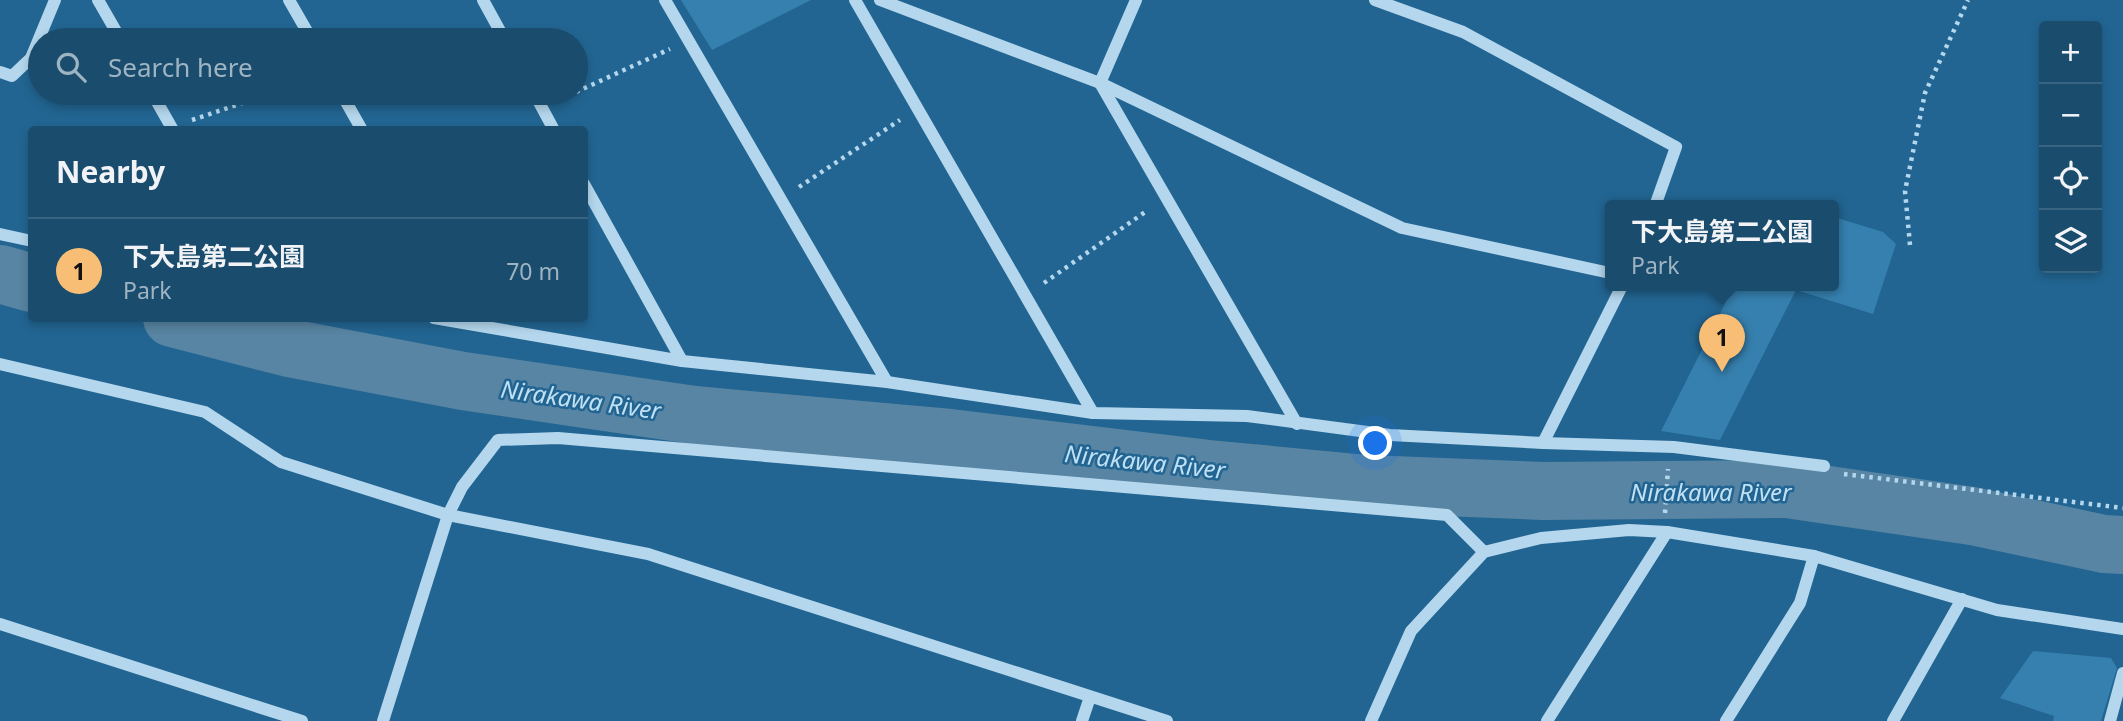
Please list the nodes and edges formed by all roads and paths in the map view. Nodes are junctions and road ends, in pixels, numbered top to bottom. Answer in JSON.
{"nodes":[{"id":1,"x":55,"y":0,"type":"edge"},
{"id":2,"x":98,"y":0,"type":"edge"},
{"id":3,"x":289,"y":0,"type":"edge"},
{"id":4,"x":483,"y":0,"type":"edge"},
{"id":5,"x":665,"y":0,"type":"edge"},
{"id":6,"x":855,"y":0,"type":"edge"},
{"id":7,"x":880,"y":0,"type":"edge"},
{"id":8,"x":1136,"y":0,"type":"edge"},
{"id":9,"x":1375,"y":0,"type":"edge"},
{"id":10,"x":1968,"y":0,"type":"edge"},
{"id":11,"x":43,"y":28,"type":"edge"},
{"id":12,"x":114,"y":28,"type":"edge"},
{"id":13,"x":305,"y":28,"type":"edge"},
{"id":14,"x":498,"y":28,"type":"edge"},
{"id":15,"x":688,"y":41,"type":"junction"},
{"id":16,"x":28,"y":61,"type":"edge"},
{"id":17,"x":0,"y":72,"type":"edge"},
{"id":18,"x":1100,"y":83,"type":"junction"},
{"id":19,"x":588,"y":87,"type":"edge"},
{"id":20,"x":159,"y":105,"type":"edge"},
{"id":21,"x":239,"y":105,"type":"edge"},
{"id":22,"x":348,"y":105,"type":"edge"},
{"id":23,"x":540,"y":105,"type":"edge"},
{"id":24,"x":917,"y":108,"type":"junction"},
{"id":25,"x":170,"y":126,"type":"edge"},
{"id":26,"x":180,"y":126,"type":"edge"},
{"id":27,"x":360,"y":126,"type":"edge"},
{"id":28,"x":552,"y":126,"type":"edge"},
{"id":29,"x":588,"y":191,"type":"edge"},
{"id":30,"x":1166,"y":197,"type":"junction"},
{"id":31,"x":781,"y":199,"type":"junction"},
{"id":32,"x":1657,"y":200,"type":"edge"},
{"id":33,"x":0,"y":234,"type":"edge"},
{"id":34,"x":28,"y":240,"type":"edge"},
{"id":35,"x":1910,"y":245,"type":"dead end"},
{"id":36,"x":1605,"y":272,"type":"edge"},
{"id":37,"x":1619,"y":291,"type":"edge"},
{"id":38,"x":1026,"y":296,"type":"junction"},
{"id":39,"x":472,"y":322,"type":"edge"},
{"id":40,"x":682,"y":361,"type":"junction"},
{"id":41,"x":0,"y":364,"type":"edge"},
{"id":42,"x":887,"y":382,"type":"junction"},
{"id":43,"x":1093,"y":413,"type":"junction"},
{"id":44,"x":1297,"y":424,"type":"junction"},
{"id":45,"x":1543,"y":443,"type":"junction"},
{"id":46,"x":1670,"y":447,"type":"junction"},
{"id":47,"x":1825,"y":466,"type":"joint"},
{"id":48,"x":2123,"y":508,"type":"edge"},
{"id":49,"x":448,"y":515,"type":"junction"},
{"id":50,"x":1665,"y":532,"type":"junction"},
{"id":51,"x":1485,"y":552,"type":"junction"},
{"id":52,"x":1814,"y":556,"type":"junction"},
{"id":53,"x":1962,"y":599,"type":"junction"},
{"id":54,"x":0,"y":624,"type":"edge"},
{"id":55,"x":2123,"y":629,"type":"edge"},
{"id":56,"x":2123,"y":673,"type":"edge"},
{"id":57,"x":1090,"y":696,"type":"junction"},
{"id":58,"x":302,"y":721,"type":"edge"},
{"id":59,"x":383,"y":721,"type":"edge"},
{"id":60,"x":1082,"y":721,"type":"edge"},
{"id":61,"x":1167,"y":721,"type":"edge"},
{"id":62,"x":1371,"y":721,"type":"edge"},
{"id":63,"x":1547,"y":721,"type":"edge"},
{"id":64,"x":1726,"y":721,"type":"edge"},
{"id":65,"x":1893,"y":721,"type":"edge"},
{"id":66,"x":2110,"y":721,"type":"edge"}],
"edges":[{"from":1,"to":11,"type":"street"},
{"from":2,"to":12,"type":"street"},
{"from":3,"to":13,"type":"street"},
{"from":4,"to":14,"type":"street"},
{"from":5,"to":15,"type":"street"},
{"from":6,"to":24,"type":"street"},
{"from":7,"to":18,"type":"street"},
{"from":8,"to":18,"type":"street"},
{"from":9,"to":32,"type":"street"},
{"from":10,"to":35,"type":"path"},
{"from":15,"to":19,"type":"path"},
{"from":15,"to":31,"type":"street"},
{"from":16,"to":17,"type":"street"},
{"from":18,"to":30,"type":"street"},
{"from":18,"to":36,"type":"street"},
{"from":20,"to":25,"type":"street"},
{"from":21,"to":26,"type":"path"},
{"from":22,"to":27,"type":"street"},
{"from":23,"to":28,"type":"street"},
{"from":24,"to":31,"type":"path"},
{"from":24,"to":38,"type":"street"},
{"from":29,"to":40,"type":"street"},
{"from":30,"to":38,"type":"path"},
{"from":30,"to":44,"type":"street"},
{"from":31,"to":42,"type":"street"},
{"from":33,"to":34,"type":"street"},
{"from":37,"to":45,"type":"street"},
{"from":38,"to":43,"type":"street"},
{"from":39,"to":40,"type":"street"},
{"from":40,"to":42,"type":"street"},
{"from":41,"to":49,"type":"street"},
{"from":42,"to":43,"type":"street"},
{"from":43,"to":44,"type":"street"},
{"from":44,"to":45,"type":"street"},
{"from":45,"to":46,"type":"street"},
{"from":46,"to":47,"type":"street"},
{"from":46,"to":50,"type":"path"},
{"from":47,"to":48,"type":"path"},
{"from":49,"to":51,"type":"street"},
{"from":49,"to":57,"type":"street"},
{"from":49,"to":59,"type":"street"},
{"from":50,"to":51,"type":"street"},
{"from":50,"to":52,"type":"street"},
{"from":50,"to":63,"type":"street"},
{"from":51,"to":62,"type":"street"},
{"from":52,"to":53,"type":"street"},
{"from":52,"to":64,"type":"street"},
{"from":53,"to":55,"type":"street"},
{"from":53,"to":65,"type":"street"},
{"from":54,"to":58,"type":"street"},
{"from":56,"to":66,"type":"street"},
{"from":57,"to":60,"type":"street"},
{"from":57,"to":61,"type":"street"}]}
